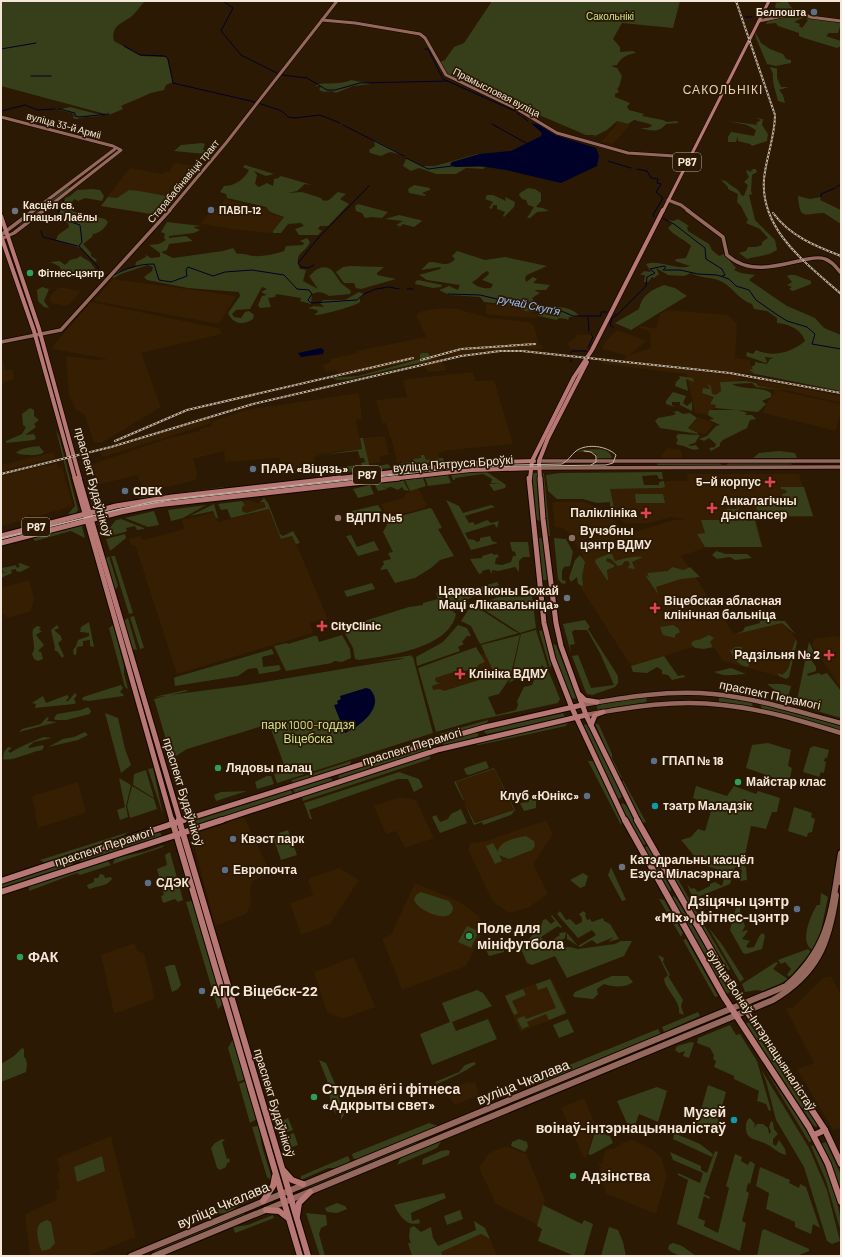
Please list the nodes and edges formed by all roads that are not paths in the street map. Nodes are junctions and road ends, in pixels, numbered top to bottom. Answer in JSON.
{"nodes":[{"id":1,"x":337,"y":1,"type":"edge"},
{"id":2,"x":769,"y":1,"type":"edge"},
{"id":3,"x":322,"y":20,"type":"junction"},
{"id":4,"x":759,"y":21,"type":"junction"},
{"id":5,"x":841,"y":21,"type":"edge"},
{"id":6,"x":1,"y":118,"type":"edge"},
{"id":7,"x":62,"y":134,"type":"junction"},
{"id":8,"x":690,"y":156,"type":"junction"},
{"id":9,"x":668,"y":200,"type":"junction"},
{"id":10,"x":1,"y":216,"type":"edge"},
{"id":11,"x":4,"y":225,"type":"junction"},
{"id":12,"x":14,"y":226,"type":"junction"},
{"id":13,"x":6,"y":234,"type":"junction"},
{"id":14,"x":1,"y":236,"type":"edge"},
{"id":15,"x":18,"y":268,"type":"junction"},
{"id":16,"x":13,"y":269,"type":"junction"},
{"id":17,"x":841,"y":273,"type":"edge"},
{"id":18,"x":41,"y":334,"type":"junction"},
{"id":19,"x":35,"y":335,"type":"junction"},
{"id":20,"x":1,"y":342,"type":"edge"},
{"id":21,"x":50,"y":391,"type":"junction"},
{"id":22,"x":57,"y":392,"type":"junction"},
{"id":23,"x":52,"y":396,"type":"junction"},
{"id":24,"x":562,"y":407,"type":"junction"},
{"id":25,"x":64,"y":440,"type":"junction"},
{"id":26,"x":70,"y":441,"type":"junction"},
{"id":27,"x":65,"y":446,"type":"junction"},
{"id":28,"x":532,"y":461,"type":"junction"},
{"id":29,"x":539,"y":461,"type":"junction"},
{"id":30,"x":841,"y":461,"type":"edge"},
{"id":31,"x":625,"y":462,"type":"junction"},
{"id":32,"x":718,"y":462,"type":"junction"},
{"id":33,"x":727,"y":462,"type":"junction"},
{"id":34,"x":729,"y":467,"type":"junction"},
{"id":35,"x":841,"y":467,"type":"edge"},
{"id":36,"x":539,"y":468,"type":"junction"},
{"id":37,"x":625,"y":468,"type":"junction"},
{"id":38,"x":720,"y":468,"type":"junction"},
{"id":39,"x":529,"y":469,"type":"junction"},
{"id":40,"x":348,"y":477,"type":"junction"},
{"id":41,"x":339,"y":478,"type":"junction"},
{"id":42,"x":349,"y":483,"type":"junction"},
{"id":43,"x":340,"y":484,"type":"junction"},
{"id":44,"x":275,"y":485,"type":"junction"},
{"id":45,"x":237,"y":489,"type":"junction"},
{"id":46,"x":276,"y":492,"type":"junction"},
{"id":47,"x":202,"y":493,"type":"junction"},
{"id":48,"x":237,"y":496,"type":"junction"},
{"id":49,"x":202,"y":500,"type":"junction"},
{"id":50,"x":86,"y":511,"type":"junction"},
{"id":51,"x":100,"y":518,"type":"junction"},
{"id":52,"x":88,"y":520,"type":"junction"},
{"id":53,"x":534,"y":520,"type":"junction"},
{"id":54,"x":543,"y":520,"type":"junction"},
{"id":55,"x":72,"y":524,"type":"junction"},
{"id":56,"x":534,"y":527,"type":"junction"},
{"id":57,"x":544,"y":527,"type":"junction"},
{"id":58,"x":90,"y":529,"type":"junction"},
{"id":59,"x":2,"y":536,"type":"edge"},
{"id":60,"x":2,"y":542,"type":"edge"},
{"id":61,"x":559,"y":639,"type":"junction"},
{"id":62,"x":548,"y":640,"type":"junction"},
{"id":63,"x":561,"y":646,"type":"junction"},
{"id":64,"x":550,"y":647,"type":"junction"},
{"id":65,"x":578,"y":693,"type":"junction"},
{"id":66,"x":654,"y":694,"type":"junction"},
{"id":67,"x":643,"y":695,"type":"junction"},
{"id":68,"x":568,"y":699,"type":"junction"},
{"id":69,"x":750,"y":700,"type":"junction"},
{"id":70,"x":597,"y":702,"type":"junction"},
{"id":71,"x":655,"y":703,"type":"junction"},
{"id":72,"x":763,"y":703,"type":"junction"},
{"id":73,"x":646,"y":704,"type":"junction"},
{"id":74,"x":582,"y":705,"type":"junction"},
{"id":75,"x":572,"y":708,"type":"junction"},
{"id":76,"x":750,"y":708,"type":"junction"},
{"id":77,"x":558,"y":711,"type":"junction"},
{"id":78,"x":762,"y":711,"type":"junction"},
{"id":79,"x":603,"y":712,"type":"junction"},
{"id":80,"x":586,"y":714,"type":"junction"},
{"id":81,"x":576,"y":717,"type":"junction"},
{"id":82,"x":564,"y":720,"type":"junction"},
{"id":83,"x":841,"y":723,"type":"edge"},
{"id":84,"x":591,"y":725,"type":"junction"},
{"id":85,"x":580,"y":727,"type":"junction"},
{"id":86,"x":485,"y":728,"type":"junction"},
{"id":87,"x":474,"y":730,"type":"junction"},
{"id":88,"x":841,"y":733,"type":"edge"},
{"id":89,"x":488,"y":737,"type":"junction"},
{"id":90,"x":478,"y":739,"type":"junction"},
{"id":91,"x":338,"y":772,"type":"junction"},
{"id":92,"x":328,"y":775,"type":"junction"},
{"id":93,"x":341,"y":781,"type":"junction"},
{"id":94,"x":331,"y":784,"type":"junction"},
{"id":95,"x":624,"y":795,"type":"junction"},
{"id":96,"x":613,"y":798,"type":"junction"},
{"id":97,"x":628,"y":804,"type":"junction"},
{"id":98,"x":618,"y":808,"type":"junction"},
{"id":99,"x":178,"y":811,"type":"junction"},
{"id":100,"x":170,"y":814,"type":"junction"},
{"id":101,"x":191,"y":818,"type":"junction"},
{"id":102,"x":181,"y":821,"type":"junction"},
{"id":103,"x":172,"y":824,"type":"junction"},
{"id":104,"x":161,"y":828,"type":"junction"},
{"id":105,"x":194,"y":830,"type":"junction"},
{"id":106,"x":184,"y":833,"type":"junction"},
{"id":107,"x":176,"y":836,"type":"junction"},
{"id":108,"x":164,"y":840,"type":"junction"},
{"id":109,"x":187,"y":843,"type":"junction"},
{"id":110,"x":179,"y":846,"type":"junction"},
{"id":111,"x":841,"y":853,"type":"edge"},
{"id":112,"x":82,"y":854,"type":"junction"},
{"id":113,"x":68,"y":859,"type":"junction"},
{"id":114,"x":84,"y":865,"type":"junction"},
{"id":115,"x":71,"y":870,"type":"junction"},
{"id":116,"x":841,"y":871,"type":"edge"},
{"id":117,"x":1,"y":881,"type":"edge"},
{"id":118,"x":1,"y":892,"type":"edge"},
{"id":119,"x":676,"y":892,"type":"junction"},
{"id":120,"x":666,"y":896,"type":"junction"},
{"id":121,"x":742,"y":1004,"type":"junction"},
{"id":122,"x":731,"y":1008,"type":"junction"},
{"id":123,"x":747,"y":1011,"type":"junction"},
{"id":124,"x":736,"y":1016,"type":"junction"},
{"id":125,"x":694,"y":1024,"type":"junction"},
{"id":126,"x":683,"y":1028,"type":"junction"},
{"id":127,"x":698,"y":1031,"type":"junction"},
{"id":128,"x":687,"y":1035,"type":"junction"},
{"id":129,"x":608,"y":1063,"type":"junction"},
{"id":130,"x":600,"y":1067,"type":"junction"},
{"id":131,"x":476,"y":1114,"type":"junction"},
{"id":132,"x":479,"y":1121,"type":"junction"},
{"id":133,"x":825,"y":1130,"type":"junction"},
{"id":134,"x":424,"y":1135,"type":"junction"},
{"id":135,"x":814,"y":1135,"type":"junction"},
{"id":136,"x":414,"y":1139,"type":"junction"},
{"id":137,"x":426,"y":1143,"type":"junction"},
{"id":138,"x":417,"y":1147,"type":"junction"},
{"id":139,"x":841,"y":1164,"type":"edge"},
{"id":140,"x":282,"y":1169,"type":"junction"},
{"id":141,"x":274,"y":1172,"type":"junction"},
{"id":142,"x":303,"y":1184,"type":"junction"},
{"id":143,"x":288,"y":1190,"type":"junction"},
{"id":144,"x":310,"y":1192,"type":"junction"},
{"id":145,"x":281,"y":1193,"type":"junction"},
{"id":146,"x":263,"y":1201,"type":"junction"},
{"id":147,"x":288,"y":1201,"type":"junction"},
{"id":148,"x":841,"y":1202,"type":"edge"},
{"id":149,"x":242,"y":1210,"type":"junction"},
{"id":150,"x":266,"y":1210,"type":"junction"},
{"id":151,"x":293,"y":1218,"type":"junction"},
{"id":152,"x":245,"y":1219,"type":"junction"},
{"id":153,"x":131,"y":1256,"type":"edge"},
{"id":154,"x":154,"y":1256,"type":"edge"},
{"id":155,"x":300,"y":1256,"type":"edge"},
{"id":156,"x":308,"y":1256,"type":"edge"}],
"edges":[{"from":1,"to":3,"type":"street","name":"Старабабінавіцкі тракт"},
{"from":2,"to":4,"type":"main road","number":"Р87"},
{"from":3,"to":8,"type":"street","name":"Прамысловая вуліца"},
{"from":3,"to":18,"type":"street","name":"Старабабінавіцкі тракт"},
{"from":4,"to":5,"type":"street"},
{"from":4,"to":8,"type":"main road","number":"Р87"},
{"from":6,"to":7,"type":"street","name":"вуліца 33-й Арміі"},
{"from":7,"to":12,"type":"street","name":"вуліца 33-й Арміі"},
{"from":7,"to":13,"type":"street","name":"вуліца 33-й Арміі"},
{"from":8,"to":9,"type":"main road","number":"Р87"},
{"from":9,"to":17,"type":"street"},
{"from":9,"to":24,"type":"main road","name":"вуліца Воінаў-Інтэрнацыяналістаў","number":"Р87"},
{"from":10,"to":11,"type":"main road","name":"праспект Будаўнікоў"},
{"from":11,"to":12,"type":"street"},
{"from":11,"to":13,"type":"main road","name":"праспект Будаўнікоў"},
{"from":12,"to":13,"type":"street"},
{"from":13,"to":14,"type":"street"},
{"from":13,"to":15,"type":"main road","name":"праспект Будаўнікоў"},
{"from":14,"to":16,"type":"main road","name":"праспект Будаўнікоў"},
{"from":15,"to":16,"type":"main road"},
{"from":15,"to":18,"type":"main road","name":"праспект Будаўнікоў"},
{"from":16,"to":19,"type":"main road","name":"праспект Будаўнікоў"},
{"from":18,"to":19,"type":"street"},
{"from":18,"to":22,"type":"main road","name":"праспект Будаўнікоў"},
{"from":19,"to":20,"type":"street"},
{"from":19,"to":21,"type":"main road","name":"праспект Будаўнікоў"},
{"from":21,"to":22,"type":"main road"},
{"from":21,"to":23,"type":"main road","name":"праспект Будаўнікоў"},
{"from":22,"to":23,"type":"main road"},
{"from":22,"to":26,"type":"main road","name":"праспект Будаўнікоў"},
{"from":23,"to":25,"type":"main road","name":"праспект Будаўнікоў"},
{"from":24,"to":28,"type":"main road","name":"вуліца Воінаў-Інтэрнацыяналістаў","number":"Р87"},
{"from":24,"to":29,"type":"main road","name":"вуліца Воінаў-Інтэрнацыяналістаў","number":"Р87"},
{"from":25,"to":26,"type":"main road"},
{"from":25,"to":27,"type":"main road","name":"праспект Будаўнікоў"},
{"from":26,"to":27,"type":"main road"},
{"from":26,"to":50,"type":"main road","name":"праспект Будаўнікоў"},
{"from":27,"to":50,"type":"main road","name":"праспект Будаўнікоў"},
{"from":28,"to":29,"type":"main road","name":"вуліца Пятруся Броўкі"},
{"from":28,"to":39,"type":"main road","name":"вуліца Воінаў-Інтэрнацыяналістаў"},
{"from":28,"to":40,"type":"main road","name":"вуліца Пятруся Броўкі","number":"Р87"},
{"from":29,"to":31,"type":"street","name":"вуліца Пятруся Броўкі"},
{"from":29,"to":36,"type":"main road","name":"вуліца Воінаў-Інтэрнацыяналістаў","number":"Р87"},
{"from":30,"to":33,"type":"street","name":"вуліца Пятруся Броўкі"},
{"from":31,"to":32,"type":"street","name":"вуліца Пятруся Броўкі"},
{"from":31,"to":37,"type":"street"},
{"from":32,"to":33,"type":"street","name":"вуліца Пятруся Броўкі"},
{"from":32,"to":38,"type":"street"},
{"from":33,"to":34,"type":"street"},
{"from":34,"to":35,"type":"street","name":"вуліца Пятруся Броўкі"},
{"from":34,"to":38,"type":"street","name":"вуліца Пятруся Броўкі"},
{"from":36,"to":37,"type":"street","name":"вуліца Пятруся Броўкі"},
{"from":36,"to":39,"type":"main road","name":"вуліца Пятруся Броўкі","number":"Р87"},
{"from":36,"to":54,"type":"main road","name":"вуліца Воінаў-Інтэрнацыяналістаў"},
{"from":37,"to":38,"type":"street","name":"вуліца Пятруся Броўкі"},
{"from":39,"to":42,"type":"main road","name":"вуліца Пятруся Броўкі","number":"Р87"},
{"from":39,"to":53,"type":"main road","name":"вуліца Воінаў-Інтэрнацыяналістаў"},
{"from":40,"to":41,"type":"main road","name":"вуліца Пятруся Броўкі","number":"Р87"},
{"from":40,"to":42,"type":"main road"},
{"from":41,"to":43,"type":"main road"},
{"from":41,"to":44,"type":"main road","name":"вуліца Пятруся Броўкі","number":"Р87"},
{"from":42,"to":43,"type":"main road","name":"вуліца Пятруся Броўкі","number":"Р87"},
{"from":43,"to":46,"type":"main road","name":"вуліца Пятруся Броўкі","number":"Р87"},
{"from":44,"to":45,"type":"main road","name":"вуліца Пятруся Броўкі","number":"Р87"},
{"from":44,"to":46,"type":"main road"},
{"from":45,"to":47,"type":"main road","name":"вуліца Пятруся Броўкі","number":"Р87"},
{"from":45,"to":48,"type":"main road"},
{"from":46,"to":48,"type":"main road","name":"вуліца Пятруся Броўкі","number":"Р87"},
{"from":47,"to":49,"type":"main road"},
{"from":47,"to":50,"type":"main road","name":"вуліца Пятруся Броўкі","number":"Р87"},
{"from":48,"to":49,"type":"main road","name":"вуліца Пятруся Броўкі","number":"Р87"},
{"from":49,"to":51,"type":"main road","name":"вуліца Пятруся Броўкі","number":"Р87"},
{"from":50,"to":52,"type":"main road","name":"праспект Будаўнікоў"},
{"from":50,"to":59,"type":"main road","name":"вуліца Пятруся Броўкі","number":"Р87"},
{"from":51,"to":52,"type":"main road","name":"вуліца Пятруся Броўкі","number":"Р87"},
{"from":51,"to":58,"type":"main road"},
{"from":52,"to":55,"type":"main road","name":"вуліца Пятруся Броўкі","number":"Р87"},
{"from":52,"to":58,"type":"main road","name":"праспект Будаўнікоў"},
{"from":53,"to":54,"type":"main road"},
{"from":53,"to":56,"type":"main road","name":"вуліца Воінаў-Інтэрнацыяналістаў"},
{"from":54,"to":57,"type":"main road","name":"вуліца Воінаў-Інтэрнацыяналістаў"},
{"from":55,"to":58,"type":"main road"},
{"from":55,"to":60,"type":"main road","name":"вуліца Пятруся Броўкі","number":"Р87"},
{"from":56,"to":57,"type":"main road"},
{"from":56,"to":62,"type":"main road","name":"вуліца Воінаў-Інтэрнацыяналістаў"},
{"from":57,"to":61,"type":"main road","name":"вуліца Воінаў-Інтэрнацыяналістаў"},
{"from":58,"to":99,"type":"main road","name":"праспект Будаўнікоў"},
{"from":58,"to":100,"type":"main road","name":"праспект Будаўнікоў"},
{"from":61,"to":62,"type":"main road"},
{"from":61,"to":63,"type":"main road","name":"вуліца Воінаў-Інтэрнацыяналістаў"},
{"from":62,"to":64,"type":"main road","name":"вуліца Воінаў-Інтэрнацыяналістаў"},
{"from":63,"to":64,"type":"main road"},
{"from":63,"to":65,"type":"main road","name":"вуліца Воінаў-Інтэрнацыяналістаў"},
{"from":64,"to":68,"type":"main road","name":"вуліца Воінаў-Інтэрнацыяналістаў"},
{"from":65,"to":70,"type":"main road"},
{"from":65,"to":74,"type":"main road","name":"вуліца Воінаў-Інтэрнацыяналістаў"},
{"from":66,"to":67,"type":"street","name":"праспект Перамогі"},
{"from":66,"to":69,"type":"street","name":"праспект Перамогі"},
{"from":66,"to":71,"type":"street"},
{"from":67,"to":70,"type":"street","name":"праспект Перамогі"},
{"from":67,"to":73,"type":"street"},
{"from":68,"to":75,"type":"main road","name":"вуліца Воінаў-Інтэрнацыяналістаў"},
{"from":68,"to":77,"type":"main road"},
{"from":69,"to":72,"type":"street","name":"праспект Перамогі"},
{"from":69,"to":76,"type":"street"},
{"from":70,"to":74,"type":"street","name":"праспект Перамогі"},
{"from":71,"to":73,"type":"street","name":"праспект Перамогі"},
{"from":71,"to":76,"type":"street","name":"праспект Перамогі"},
{"from":72,"to":78,"type":"street"},
{"from":72,"to":83,"type":"street","name":"праспект Перамогі"},
{"from":73,"to":79,"type":"street","name":"праспект Перамогі"},
{"from":74,"to":75,"type":"main road","name":"праспект Перамогі"},
{"from":74,"to":80,"type":"main road","name":"вуліца Воінаў-Інтэрнацыяналістаў"},
{"from":75,"to":77,"type":"main road","name":"праспект Перамогі"},
{"from":75,"to":81,"type":"main road","name":"вуліца Воінаў-Інтэрнацыяналістаў"},
{"from":76,"to":78,"type":"street","name":"праспект Перамогі"},
{"from":77,"to":86,"type":"main road","name":"праспект Перамогі"},
{"from":78,"to":88,"type":"street","name":"праспект Перамогі"},
{"from":79,"to":80,"type":"street","name":"праспект Перамогі"},
{"from":79,"to":84,"type":"main road"},
{"from":80,"to":81,"type":"main road","name":"праспект Перамогі"},
{"from":80,"to":84,"type":"main road","name":"вуліца Воінаў-Інтэрнацыяналістаў"},
{"from":81,"to":82,"type":"main road","name":"праспект Перамогі"},
{"from":81,"to":85,"type":"main road","name":"вуліца Воінаў-Інтэрнацыяналістаў"},
{"from":82,"to":85,"type":"main road"},
{"from":82,"to":89,"type":"main road","name":"праспект Перамогі"},
{"from":84,"to":95,"type":"main road","name":"вуліца Воінаў-Інтэрнацыяналістаў"},
{"from":85,"to":96,"type":"main road","name":"вуліца Воінаў-Інтэрнацыяналістаў"},
{"from":86,"to":87,"type":"main road","name":"праспект Перамогі"},
{"from":86,"to":89,"type":"main road"},
{"from":87,"to":90,"type":"main road"},
{"from":87,"to":91,"type":"main road","name":"праспект Перамогі"},
{"from":89,"to":90,"type":"main road","name":"праспект Перамогі"},
{"from":90,"to":93,"type":"main road","name":"праспект Перамогі"},
{"from":91,"to":92,"type":"main road","name":"праспект Перамогі"},
{"from":91,"to":93,"type":"main road"},
{"from":92,"to":94,"type":"main road"},
{"from":92,"to":101,"type":"main road","name":"праспект Перамогі"},
{"from":93,"to":94,"type":"main road","name":"праспект Перамогі"},
{"from":94,"to":105,"type":"main road","name":"праспект Перамогі"},
{"from":95,"to":96,"type":"main road"},
{"from":95,"to":97,"type":"main road","name":"вуліца Воінаў-Інтэрнацыяналістаў"},
{"from":96,"to":98,"type":"main road","name":"вуліца Воінаў-Інтэрнацыяналістаў"},
{"from":97,"to":98,"type":"main road"},
{"from":97,"to":119,"type":"main road","name":"вуліца Воінаў-Інтэрнацыяналістаў"},
{"from":98,"to":120,"type":"main road","name":"вуліца Воінаў-Інтэрнацыяналістаў"},
{"from":99,"to":101,"type":"main road"},
{"from":99,"to":102,"type":"main road","name":"праспект Будаўнікоў"},
{"from":100,"to":103,"type":"main road","name":"праспект Будаўнікоў"},
{"from":100,"to":104,"type":"main road"},
{"from":101,"to":102,"type":"main road","name":"праспект Перамогі"},
{"from":102,"to":103,"type":"main road","name":"праспект Перамогі"},
{"from":102,"to":106,"type":"main road","name":"праспект Будаўнікоў"},
{"from":103,"to":104,"type":"main road","name":"праспект Перамогі"},
{"from":103,"to":107,"type":"main road","name":"праспект Будаўнікоў"},
{"from":104,"to":112,"type":"main road","name":"праспект Перамогі"},
{"from":105,"to":106,"type":"main road","name":"праспект Перамогі"},
{"from":105,"to":109,"type":"main road"},
{"from":106,"to":107,"type":"main road","name":"праспект Перамогі"},
{"from":106,"to":109,"type":"main road","name":"праспект Будаўнікоў"},
{"from":107,"to":108,"type":"main road","name":"праспект Перамогі"},
{"from":107,"to":110,"type":"main road","name":"праспект Будаўнікоў"},
{"from":108,"to":110,"type":"main road"},
{"from":108,"to":114,"type":"main road","name":"праспект Перамогі"},
{"from":109,"to":140,"type":"main road","name":"праспект Будаўнікоў"},
{"from":110,"to":141,"type":"main road","name":"праспект Будаўнікоў"},
{"from":111,"to":121,"type":"street","name":"вуліца Чкалава"},
{"from":112,"to":113,"type":"main road","name":"праспект Перамогі"},
{"from":112,"to":114,"type":"main road"},
{"from":113,"to":115,"type":"main road"},
{"from":113,"to":117,"type":"main road","name":"праспект Перамогі"},
{"from":114,"to":115,"type":"main road","name":"праспект Перамогі"},
{"from":115,"to":118,"type":"main road","name":"праспект Перамогі"},
{"from":116,"to":123,"type":"street","name":"вуліца Чкалава"},
{"from":119,"to":120,"type":"main road"},
{"from":119,"to":121,"type":"main road","name":"вуліца Воінаў-Інтэрнацыяналістаў"},
{"from":120,"to":122,"type":"main road","name":"вуліца Воінаў-Інтэрнацыяналістаў"},
{"from":121,"to":122,"type":"street","name":"вуліца Чкалава"},
{"from":121,"to":123,"type":"main road","name":"вуліца Воінаў-Інтэрнацыяналістаў"},
{"from":122,"to":124,"type":"main road","name":"вуліца Воінаў-Інтэрнацыяналістаў"},
{"from":122,"to":125,"type":"street","name":"вуліца Чкалава"},
{"from":123,"to":124,"type":"street","name":"вуліца Чкалава"},
{"from":123,"to":133,"type":"main road","name":"вуліца Воінаў-Інтэрнацыяналістаў"},
{"from":124,"to":127,"type":"street","name":"вуліца Чкалава"},
{"from":124,"to":135,"type":"main road","name":"вуліца Воінаў-Інтэрнацыяналістаў"},
{"from":125,"to":126,"type":"street","name":"вуліца Чкалава"},
{"from":125,"to":127,"type":"street"},
{"from":126,"to":128,"type":"street"},
{"from":126,"to":129,"type":"street","name":"вуліца Чкалава"},
{"from":127,"to":128,"type":"street","name":"вуліца Чкалава"},
{"from":128,"to":129,"type":"street","name":"вуліца Чкалава"},
{"from":129,"to":130,"type":"street","name":"вуліца Чкалава"},
{"from":130,"to":131,"type":"street","name":"вуліца Чкалава"},
{"from":130,"to":132,"type":"street","name":"вуліца Чкалава"},
{"from":131,"to":132,"type":"street"},
{"from":131,"to":134,"type":"street","name":"вуліца Чкалава"},
{"from":132,"to":137,"type":"street","name":"вуліца Чкалава"},
{"from":133,"to":135,"type":"main road"},
{"from":133,"to":139,"type":"main road","name":"вуліца Воінаў-Інтэрнацыяналістаў"},
{"from":134,"to":136,"type":"street","name":"вуліца Чкалава"},
{"from":134,"to":137,"type":"street"},
{"from":135,"to":148,"type":"main road","name":"вуліца Воінаў-Інтэрнацыяналістаў"},
{"from":136,"to":138,"type":"street"},
{"from":136,"to":142,"type":"street","name":"вуліца Чкалава"},
{"from":137,"to":138,"type":"street","name":"вуліца Чкалава"},
{"from":138,"to":144,"type":"street","name":"вуліца Чкалава"},
{"from":140,"to":142,"type":"main road"},
{"from":140,"to":143,"type":"main road","name":"праспект Будаўнікоў"},
{"from":141,"to":145,"type":"main road","name":"праспект Будаўнікоў"},
{"from":141,"to":146,"type":"main road"},
{"from":142,"to":143,"type":"street","name":"вуліца Чкалава"},
{"from":143,"to":145,"type":"street","name":"вуліца Чкалава"},
{"from":143,"to":147,"type":"main road","name":"праспект Будаўнікоў"},
{"from":144,"to":147,"type":"street","name":"вуліца Чкалава"},
{"from":144,"to":151,"type":"main road"},
{"from":145,"to":146,"type":"street","name":"вуліца Чкалава"},
{"from":145,"to":147,"type":"main road","name":"праспект Будаўнікоў"},
{"from":146,"to":149,"type":"street","name":"вуліца Чкалава"},
{"from":147,"to":150,"type":"street","name":"вуліца Чкалава"},
{"from":147,"to":151,"type":"main road","name":"праспект Будаўнікоў"},
{"from":149,"to":152,"type":"street"},
{"from":149,"to":153,"type":"street","name":"вуліца Чкалава"},
{"from":150,"to":151,"type":"main road"},
{"from":150,"to":152,"type":"street","name":"вуліца Чкалава"},
{"from":151,"to":155,"type":"main road","name":"праспект Будаўнікоў"},
{"from":151,"to":156,"type":"main road","name":"праспект Будаўнікоў"},
{"from":152,"to":154,"type":"street","name":"вуліца Чкалава"}]}
